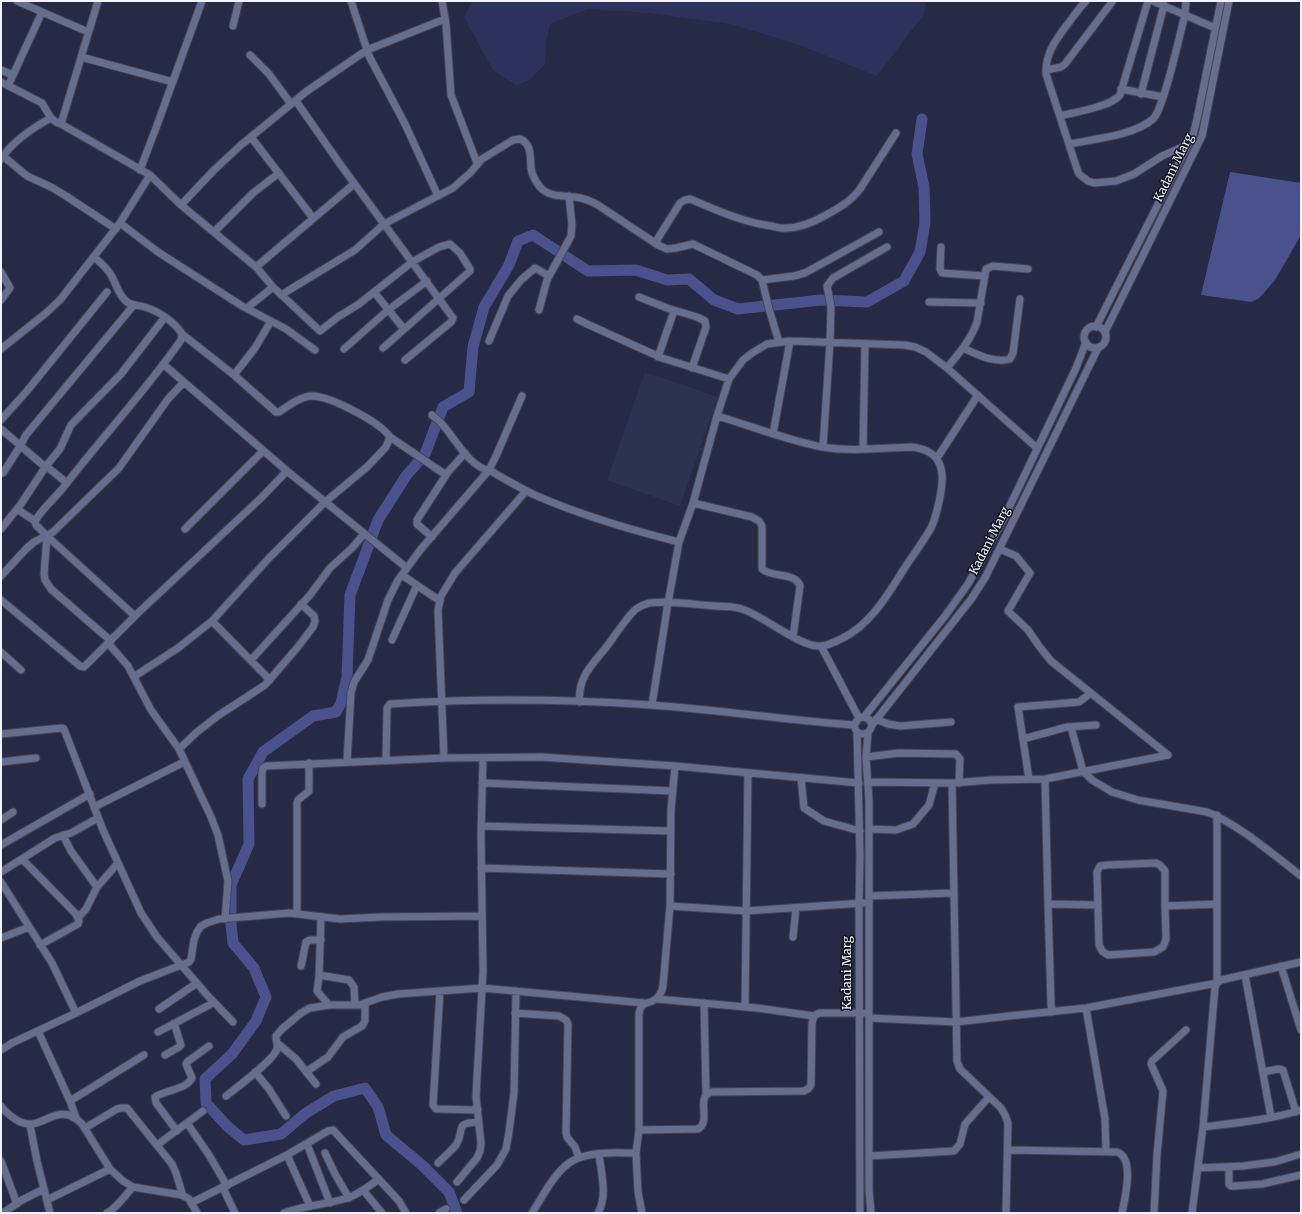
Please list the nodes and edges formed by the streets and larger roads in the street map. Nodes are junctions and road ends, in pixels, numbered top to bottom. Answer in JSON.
{"nodes":[{"id":1,"x":17,"y":1,"type":"edge"},
{"id":2,"x":98,"y":1,"type":"edge"},
{"id":3,"x":202,"y":1,"type":"edge"},
{"id":4,"x":240,"y":1,"type":"edge"},
{"id":5,"x":351,"y":1,"type":"edge"},
{"id":6,"x":442,"y":1,"type":"edge"},
{"id":7,"x":1086,"y":1,"type":"edge"},
{"id":8,"x":1104,"y":1,"type":"edge"},
{"id":9,"x":1113,"y":1,"type":"edge"},
{"id":10,"x":1148,"y":1,"type":"edge"},
{"id":11,"x":1153,"y":1,"type":"edge"},
{"id":12,"x":1186,"y":1,"type":"edge"},
{"id":13,"x":1221,"y":1,"type":"edge"},
{"id":14,"x":1229,"y":1,"type":"edge"},
{"id":15,"x":1164,"y":5,"type":"junction"},
{"id":16,"x":42,"y":12,"type":"junction"},
{"id":17,"x":1185,"y":14,"type":"junction"},
{"id":18,"x":445,"y":19,"type":"junction"},
{"id":19,"x":233,"y":26,"type":"dead end"},
{"id":20,"x":1216,"y":28,"type":"junction"},
{"id":21,"x":88,"y":32,"type":"junction"},
{"id":22,"x":367,"y":50,"type":"junction"},
{"id":23,"x":250,"y":55,"type":"dead end"},
{"id":24,"x":81,"y":57,"type":"junction"},
{"id":25,"x":1,"y":70,"type":"edge"},
{"id":26,"x":1046,"y":70,"type":"junction"},
{"id":27,"x":13,"y":75,"type":"junction"},
{"id":28,"x":1,"y":82,"type":"edge"},
{"id":29,"x":173,"y":82,"type":"junction"},
{"id":30,"x":8,"y":86,"type":"junction"},
{"id":31,"x":1122,"y":89,"type":"junction"},
{"id":32,"x":1141,"y":94,"type":"junction"},
{"id":33,"x":1163,"y":97,"type":"junction"},
{"id":34,"x":294,"y":102,"type":"junction"},
{"id":35,"x":1060,"y":116,"type":"junction"},
{"id":36,"x":52,"y":118,"type":"junction"},
{"id":37,"x":61,"y":124,"type":"junction"},
{"id":38,"x":896,"y":133,"type":"dead end"},
{"id":39,"x":251,"y":137,"type":"junction"},
{"id":40,"x":1069,"y":144,"type":"junction"},
{"id":41,"x":1187,"y":145,"type":"junction"},
{"id":42,"x":2,"y":157,"type":"edge"},
{"id":43,"x":477,"y":163,"type":"junction"},
{"id":44,"x":140,"y":170,"type":"junction"},
{"id":45,"x":279,"y":174,"type":"junction"},
{"id":46,"x":150,"y":176,"type":"junction"},
{"id":47,"x":354,"y":184,"type":"junction"},
{"id":48,"x":438,"y":196,"type":"junction"},
{"id":49,"x":569,"y":196,"type":"junction"},
{"id":50,"x":181,"y":205,"type":"junction"},
{"id":51,"x":314,"y":218,"type":"junction"},
{"id":52,"x":384,"y":224,"type":"junction"},
{"id":53,"x":118,"y":226,"type":"junction"},
{"id":54,"x":214,"y":232,"type":"junction"},
{"id":55,"x":879,"y":232,"type":"dead end"},
{"id":56,"x":655,"y":243,"type":"junction"},
{"id":57,"x":887,"y":247,"type":"dead end"},
{"id":58,"x":941,"y":247,"type":"dead end"},
{"id":59,"x":94,"y":257,"type":"junction"},
{"id":60,"x":412,"y":262,"type":"junction"},
{"id":61,"x":256,"y":267,"type":"junction"},
{"id":62,"x":1028,"y":269,"type":"dead end"},
{"id":63,"x":1,"y":272,"type":"edge"},
{"id":64,"x":550,"y":276,"type":"junction"},
{"id":65,"x":985,"y":276,"type":"junction"},
{"id":66,"x":762,"y":280,"type":"junction"},
{"id":67,"x":426,"y":281,"type":"junction"},
{"id":68,"x":273,"y":287,"type":"junction"},
{"id":69,"x":107,"y":292,"type":"dead end"},
{"id":70,"x":374,"y":292,"type":"junction"},
{"id":71,"x":281,"y":295,"type":"junction"},
{"id":72,"x":639,"y":297,"type":"dead end"},
{"id":73,"x":1020,"y":298,"type":"dead end"},
{"id":74,"x":439,"y":299,"type":"junction"},
{"id":75,"x":1,"y":300,"type":"edge"},
{"id":76,"x":929,"y":302,"type":"dead end"},
{"id":77,"x":981,"y":303,"type":"junction"},
{"id":78,"x":133,"y":306,"type":"junction"},
{"id":79,"x":247,"y":308,"type":"junction"},
{"id":80,"x":388,"y":310,"type":"junction"},
{"id":81,"x":539,"y":310,"type":"dead end"},
{"id":82,"x":674,"y":311,"type":"junction"},
{"id":83,"x":165,"y":317,"type":"junction"},
{"id":84,"x":577,"y":318,"type":"dead end"},
{"id":85,"x":271,"y":321,"type":"junction"},
{"id":86,"x":1096,"y":327,"type":"junction"},
{"id":87,"x":404,"y":329,"type":"junction"},
{"id":88,"x":1105,"y":332,"type":"junction"},
{"id":89,"x":182,"y":334,"type":"junction"},
{"id":90,"x":489,"y":341,"type":"dead end"},
{"id":91,"x":790,"y":341,"type":"junction"},
{"id":92,"x":780,"y":342,"type":"junction"},
{"id":93,"x":830,"y":342,"type":"junction"},
{"id":94,"x":1086,"y":342,"type":"junction"},
{"id":95,"x":865,"y":344,"type":"junction"},
{"id":96,"x":383,"y":348,"type":"dead end"},
{"id":97,"x":963,"y":348,"type":"junction"},
{"id":98,"x":1098,"y":348,"type":"junction"},
{"id":99,"x":1,"y":349,"type":"edge"},
{"id":100,"x":344,"y":349,"type":"dead end"},
{"id":101,"x":315,"y":350,"type":"dead end"},
{"id":102,"x":658,"y":357,"type":"junction"},
{"id":103,"x":405,"y":360,"type":"dead end"},
{"id":104,"x":163,"y":364,"type":"junction"},
{"id":105,"x":692,"y":368,"type":"junction"},
{"id":106,"x":948,"y":368,"type":"junction"},
{"id":107,"x":234,"y":375,"type":"junction"},
{"id":108,"x":729,"y":379,"type":"junction"},
{"id":109,"x":184,"y":382,"type":"junction"},
{"id":110,"x":978,"y":395,"type":"junction"},
{"id":111,"x":522,"y":396,"type":"dead end"},
{"id":112,"x":432,"y":415,"type":"dead end"},
{"id":113,"x":717,"y":416,"type":"junction"},
{"id":114,"x":1,"y":420,"type":"edge"},
{"id":115,"x":1,"y":430,"type":"edge"},
{"id":116,"x":773,"y":434,"type":"junction"},
{"id":117,"x":390,"y":438,"type":"junction"},
{"id":118,"x":21,"y":445,"type":"junction"},
{"id":119,"x":823,"y":447,"type":"junction"},
{"id":120,"x":1037,"y":448,"type":"junction"},
{"id":121,"x":863,"y":449,"type":"junction"},
{"id":122,"x":263,"y":451,"type":"junction"},
{"id":123,"x":466,"y":453,"type":"junction"},
{"id":124,"x":937,"y":458,"type":"junction"},
{"id":125,"x":46,"y":466,"type":"junction"},
{"id":126,"x":489,"y":470,"type":"junction"},
{"id":127,"x":287,"y":471,"type":"junction"},
{"id":128,"x":1,"y":473,"type":"edge"},
{"id":129,"x":446,"y":475,"type":"junction"},
{"id":130,"x":67,"y":483,"type":"junction"},
{"id":131,"x":526,"y":491,"type":"junction"},
{"id":132,"x":325,"y":502,"type":"junction"},
{"id":133,"x":694,"y":503,"type":"junction"},
{"id":134,"x":17,"y":509,"type":"junction"},
{"id":135,"x":35,"y":521,"type":"junction"},
{"id":136,"x":1,"y":529,"type":"edge"},
{"id":137,"x":185,"y":529,"type":"dead end"},
{"id":138,"x":366,"y":535,"type":"junction"},
{"id":139,"x":46,"y":536,"type":"junction"},
{"id":140,"x":432,"y":537,"type":"junction"},
{"id":141,"x":679,"y":542,"type":"junction"},
{"id":142,"x":1000,"y":549,"type":"junction"},
{"id":143,"x":408,"y":568,"type":"junction"},
{"id":144,"x":402,"y":575,"type":"junction"},
{"id":145,"x":1,"y":576,"type":"edge"},
{"id":146,"x":417,"y":585,"type":"junction"},
{"id":147,"x":1,"y":600,"type":"edge"},
{"id":148,"x":440,"y":601,"type":"junction"},
{"id":149,"x":668,"y":603,"type":"junction"},
{"id":150,"x":301,"y":604,"type":"junction"},
{"id":151,"x":135,"y":616,"type":"junction"},
{"id":152,"x":212,"y":621,"type":"junction"},
{"id":153,"x":793,"y":637,"type":"junction"},
{"id":154,"x":392,"y":640,"type":"dead end"},
{"id":155,"x":109,"y":642,"type":"junction"},
{"id":156,"x":822,"y":646,"type":"junction"},
{"id":157,"x":1,"y":652,"type":"edge"},
{"id":158,"x":251,"y":660,"type":"junction"},
{"id":159,"x":22,"y":670,"type":"dead end"},
{"id":160,"x":134,"y":676,"type":"junction"},
{"id":161,"x":270,"y":680,"type":"junction"},
{"id":162,"x":1092,"y":693,"type":"junction"},
{"id":163,"x":441,"y":700,"type":"junction"},
{"id":164,"x":580,"y":702,"type":"junction"},
{"id":165,"x":652,"y":705,"type":"junction"},
{"id":166,"x":861,"y":717,"type":"junction"},
{"id":167,"x":874,"y":722,"type":"junction"},
{"id":168,"x":952,"y":722,"type":"dead end"},
{"id":169,"x":854,"y":725,"type":"junction"},
{"id":170,"x":1096,"y":725,"type":"dead end"},
{"id":171,"x":1071,"y":726,"type":"junction"},
{"id":172,"x":857,"y":732,"type":"junction"},
{"id":173,"x":868,"y":733,"type":"junction"},
{"id":174,"x":1,"y":734,"type":"edge"},
{"id":175,"x":1023,"y":739,"type":"junction"},
{"id":176,"x":178,"y":749,"type":"junction"},
{"id":177,"x":866,"y":757,"type":"junction"},
{"id":178,"x":36,"y":758,"type":"dead end"},
{"id":179,"x":444,"y":758,"type":"junction"},
{"id":180,"x":483,"y":758,"type":"junction"},
{"id":181,"x":386,"y":760,"type":"junction"},
{"id":182,"x":1,"y":762,"type":"edge"},
{"id":183,"x":184,"y":762,"type":"junction"},
{"id":184,"x":347,"y":762,"type":"junction"},
{"id":185,"x":309,"y":764,"type":"junction"},
{"id":186,"x":675,"y":766,"type":"junction"},
{"id":187,"x":1083,"y":771,"type":"junction"},
{"id":188,"x":748,"y":773,"type":"junction"},
{"id":189,"x":801,"y":778,"type":"junction"},
{"id":190,"x":1045,"y":778,"type":"junction"},
{"id":191,"x":1029,"y":779,"type":"junction"},
{"id":192,"x":868,"y":782,"type":"junction"},
{"id":193,"x":482,"y":783,"type":"junction"},
{"id":194,"x":859,"y":783,"type":"junction"},
{"id":195,"x":935,"y":783,"type":"junction"},
{"id":196,"x":955,"y":783,"type":"junction"},
{"id":197,"x":673,"y":792,"type":"junction"},
{"id":198,"x":90,"y":794,"type":"junction"},
{"id":199,"x":262,"y":804,"type":"dead end"},
{"id":200,"x":94,"y":807,"type":"junction"},
{"id":201,"x":13,"y":812,"type":"dead end"},
{"id":202,"x":1217,"y":816,"type":"junction"},
{"id":203,"x":98,"y":818,"type":"junction"},
{"id":204,"x":1,"y":820,"type":"edge"},
{"id":205,"x":481,"y":826,"type":"junction"},
{"id":206,"x":869,"y":829,"type":"junction"},
{"id":207,"x":671,"y":831,"type":"junction"},
{"id":208,"x":860,"y":831,"type":"junction"},
{"id":209,"x":63,"y":835,"type":"junction"},
{"id":210,"x":1,"y":845,"type":"edge"},
{"id":211,"x":22,"y":859,"type":"junction"},
{"id":212,"x":118,"y":863,"type":"junction"},
{"id":213,"x":481,"y":868,"type":"junction"},
{"id":214,"x":1,"y":872,"type":"edge"},
{"id":215,"x":671,"y":874,"type":"junction"},
{"id":216,"x":1301,"y":876,"type":"edge"},
{"id":217,"x":1,"y":882,"type":"edge"},
{"id":218,"x":98,"y":887,"type":"junction"},
{"id":219,"x":954,"y":893,"type":"junction"},
{"id":220,"x":869,"y":899,"type":"junction"},
{"id":221,"x":859,"y":903,"type":"junction"},
{"id":222,"x":1048,"y":904,"type":"junction"},
{"id":223,"x":1217,"y":904,"type":"junction"},
{"id":224,"x":1097,"y":905,"type":"junction"},
{"id":225,"x":670,"y":906,"type":"junction"},
{"id":226,"x":1165,"y":906,"type":"junction"},
{"id":227,"x":796,"y":908,"type":"junction"},
{"id":228,"x":746,"y":911,"type":"junction"},
{"id":229,"x":297,"y":914,"type":"junction"},
{"id":230,"x":482,"y":916,"type":"junction"},
{"id":231,"x":321,"y":917,"type":"junction"},
{"id":232,"x":78,"y":918,"type":"junction"},
{"id":233,"x":226,"y":918,"type":"junction"},
{"id":234,"x":29,"y":927,"type":"junction"},
{"id":235,"x":793,"y":936,"type":"dead end"},
{"id":236,"x":1,"y":938,"type":"edge"},
{"id":237,"x":321,"y":940,"type":"junction"},
{"id":238,"x":40,"y":945,"type":"junction"},
{"id":239,"x":1301,"y":962,"type":"edge"},
{"id":240,"x":182,"y":965,"type":"junction"},
{"id":241,"x":301,"y":966,"type":"dead end"},
{"id":242,"x":1281,"y":966,"type":"junction"},
{"id":243,"x":319,"y":975,"type":"junction"},
{"id":244,"x":1245,"y":975,"type":"junction"},
{"id":245,"x":197,"y":983,"type":"junction"},
{"id":246,"x":1217,"y":983,"type":"junction"},
{"id":247,"x":482,"y":988,"type":"junction"},
{"id":248,"x":440,"y":991,"type":"junction"},
{"id":249,"x":516,"y":991,"type":"junction"},
{"id":250,"x":656,"y":999,"type":"junction"},
{"id":251,"x":213,"y":1003,"type":"junction"},
{"id":252,"x":364,"y":1003,"type":"junction"},
{"id":253,"x":644,"y":1003,"type":"junction"},
{"id":254,"x":704,"y":1003,"type":"junction"},
{"id":255,"x":329,"y":1005,"type":"junction"},
{"id":256,"x":355,"y":1005,"type":"junction"},
{"id":257,"x":745,"y":1007,"type":"junction"},
{"id":258,"x":1086,"y":1008,"type":"junction"},
{"id":259,"x":159,"y":1009,"type":"dead end"},
{"id":260,"x":1052,"y":1012,"type":"junction"},
{"id":261,"x":76,"y":1013,"type":"junction"},
{"id":262,"x":515,"y":1013,"type":"junction"},
{"id":263,"x":859,"y":1013,"type":"junction"},
{"id":264,"x":814,"y":1016,"type":"junction"},
{"id":265,"x":869,"y":1016,"type":"junction"},
{"id":266,"x":233,"y":1022,"type":"dead end"},
{"id":267,"x":956,"y":1022,"type":"junction"},
{"id":268,"x":174,"y":1023,"type":"junction"},
{"id":269,"x":1186,"y":1030,"type":"dead end"},
{"id":270,"x":1301,"y":1030,"type":"edge"},
{"id":271,"x":38,"y":1031,"type":"junction"},
{"id":272,"x":158,"y":1032,"type":"dead end"},
{"id":273,"x":277,"y":1043,"type":"junction"},
{"id":274,"x":209,"y":1046,"type":"dead end"},
{"id":275,"x":1,"y":1050,"type":"edge"},
{"id":276,"x":144,"y":1055,"type":"dead end"},
{"id":277,"x":165,"y":1055,"type":"dead end"},
{"id":278,"x":255,"y":1072,"type":"junction"},
{"id":279,"x":306,"y":1072,"type":"junction"},
{"id":280,"x":1263,"y":1072,"type":"junction"},
{"id":281,"x":316,"y":1084,"type":"dead end"},
{"id":282,"x":706,"y":1094,"type":"junction"},
{"id":283,"x":226,"y":1096,"type":"dead end"},
{"id":284,"x":989,"y":1097,"type":"junction"},
{"id":285,"x":70,"y":1101,"type":"junction"},
{"id":286,"x":1,"y":1106,"type":"edge"},
{"id":287,"x":478,"y":1110,"type":"junction"},
{"id":288,"x":203,"y":1111,"type":"dead end"},
{"id":289,"x":1299,"y":1111,"type":"edge"},
{"id":290,"x":286,"y":1116,"type":"dead end"},
{"id":291,"x":76,"y":1118,"type":"junction"},
{"id":292,"x":1271,"y":1118,"type":"junction"},
{"id":293,"x":479,"y":1122,"type":"junction"},
{"id":294,"x":187,"y":1123,"type":"junction"},
{"id":295,"x":30,"y":1125,"type":"junction"},
{"id":296,"x":1203,"y":1127,"type":"junction"},
{"id":297,"x":84,"y":1128,"type":"junction"},
{"id":298,"x":639,"y":1130,"type":"junction"},
{"id":299,"x":177,"y":1131,"type":"junction"},
{"id":300,"x":307,"y":1144,"type":"junction"},
{"id":301,"x":157,"y":1145,"type":"junction"},
{"id":302,"x":1008,"y":1150,"type":"junction"},
{"id":303,"x":325,"y":1152,"type":"dead end"},
{"id":304,"x":1106,"y":1152,"type":"junction"},
{"id":305,"x":636,"y":1153,"type":"junction"},
{"id":306,"x":599,"y":1154,"type":"junction"},
{"id":307,"x":1301,"y":1154,"type":"edge"},
{"id":308,"x":287,"y":1155,"type":"junction"},
{"id":309,"x":869,"y":1156,"type":"junction"},
{"id":310,"x":579,"y":1158,"type":"junction"},
{"id":311,"x":1,"y":1161,"type":"edge"},
{"id":312,"x":438,"y":1163,"type":"dead end"},
{"id":313,"x":1229,"y":1167,"type":"junction"},
{"id":314,"x":110,"y":1168,"type":"junction"},
{"id":315,"x":1198,"y":1168,"type":"junction"},
{"id":316,"x":1301,"y":1176,"type":"edge"},
{"id":317,"x":379,"y":1179,"type":"junction"},
{"id":318,"x":457,"y":1182,"type":"dead end"},
{"id":319,"x":133,"y":1186,"type":"junction"},
{"id":320,"x":225,"y":1187,"type":"junction"},
{"id":321,"x":44,"y":1189,"type":"junction"},
{"id":322,"x":363,"y":1190,"type":"junction"},
{"id":323,"x":184,"y":1196,"type":"junction"},
{"id":324,"x":349,"y":1198,"type":"junction"},
{"id":325,"x":47,"y":1200,"type":"junction"},
{"id":326,"x":464,"y":1200,"type":"dead end"},
{"id":327,"x":191,"y":1203,"type":"junction"},
{"id":328,"x":330,"y":1203,"type":"junction"},
{"id":329,"x":17,"y":1204,"type":"junction"},
{"id":330,"x":310,"y":1206,"type":"junction"},
{"id":331,"x":446,"y":1209,"type":"dead end"},
{"id":332,"x":3,"y":1213,"type":"edge"},
{"id":333,"x":50,"y":1213,"type":"edge"},
{"id":334,"x":107,"y":1213,"type":"edge"},
{"id":335,"x":196,"y":1213,"type":"edge"},
{"id":336,"x":235,"y":1213,"type":"edge"},
{"id":337,"x":284,"y":1213,"type":"edge"},
{"id":338,"x":382,"y":1213,"type":"edge"},
{"id":339,"x":406,"y":1213,"type":"edge"},
{"id":340,"x":439,"y":1213,"type":"edge"},
{"id":341,"x":532,"y":1213,"type":"edge"},
{"id":342,"x":598,"y":1213,"type":"edge"},
{"id":343,"x":642,"y":1213,"type":"edge"},
{"id":344,"x":860,"y":1213,"type":"edge"},
{"id":345,"x":871,"y":1213,"type":"edge"},
{"id":346,"x":1006,"y":1213,"type":"edge"},
{"id":347,"x":1122,"y":1213,"type":"edge"},
{"id":348,"x":1154,"y":1213,"type":"edge"},
{"id":349,"x":1192,"y":1213,"type":"edge"}],
"edges":[{"from":1,"to":16,"type":"street"},
{"from":2,"to":21,"type":"street"},
{"from":3,"to":29,"type":"street"},
{"from":4,"to":19,"type":"street"},
{"from":5,"to":22,"type":"street"},
{"from":6,"to":18,"type":"street"},
{"from":7,"to":26,"type":"street"},
{"from":8,"to":9,"type":"street"},
{"from":9,"to":26,"type":"street"},
{"from":10,"to":31,"type":"street"},
{"from":11,"to":15,"type":"street"},
{"from":12,"to":17,"type":"street"},
{"from":13,"to":20,"type":"street","name":"Kadani Marg"},
{"from":14,"to":88,"type":"street","name":"Kadani Marg"},
{"from":15,"to":17,"type":"street"},
{"from":15,"to":32,"type":"street"},
{"from":16,"to":21,"type":"street"},
{"from":16,"to":27,"type":"street"},
{"from":17,"to":20,"type":"street"},
{"from":17,"to":33,"type":"street"},
{"from":18,"to":22,"type":"street"},
{"from":18,"to":43,"type":"street"},
{"from":20,"to":41,"type":"street","name":"Kadani Marg"},
{"from":21,"to":24,"type":"street"},
{"from":22,"to":34,"type":"street"},
{"from":22,"to":48,"type":"street"},
{"from":23,"to":34,"type":"street"},
{"from":24,"to":29,"type":"street"},
{"from":24,"to":37,"type":"street"},
{"from":25,"to":27,"type":"street"},
{"from":26,"to":35,"type":"street"},
{"from":27,"to":30,"type":"street"},
{"from":28,"to":30,"type":"street"},
{"from":29,"to":44,"type":"street"},
{"from":30,"to":36,"type":"street"},
{"from":31,"to":32,"type":"street"},
{"from":31,"to":35,"type":"street"},
{"from":32,"to":33,"type":"street"},
{"from":33,"to":40,"type":"street"},
{"from":34,"to":39,"type":"street"},
{"from":34,"to":47,"type":"street"},
{"from":35,"to":40,"type":"street"},
{"from":36,"to":37,"type":"street"},
{"from":36,"to":42,"type":"street"},
{"from":37,"to":44,"type":"street"},
{"from":38,"to":56,"type":"street"},
{"from":39,"to":45,"type":"street"},
{"from":39,"to":50,"type":"street"},
{"from":40,"to":41,"type":"street"},
{"from":41,"to":86,"type":"street","name":"Kadani Marg"},
{"from":42,"to":53,"type":"street"},
{"from":43,"to":48,"type":"street"},
{"from":43,"to":49,"type":"street"},
{"from":44,"to":46,"type":"street"},
{"from":45,"to":51,"type":"street"},
{"from":45,"to":54,"type":"street"},
{"from":46,"to":50,"type":"street"},
{"from":46,"to":53,"type":"street"},
{"from":47,"to":51,"type":"street"},
{"from":47,"to":52,"type":"street"},
{"from":48,"to":52,"type":"street"},
{"from":49,"to":56,"type":"street"},
{"from":49,"to":64,"type":"street"},
{"from":50,"to":54,"type":"street"},
{"from":51,"to":61,"type":"street"},
{"from":52,"to":60,"type":"street"},
{"from":52,"to":71,"type":"street"},
{"from":53,"to":59,"type":"street"},
{"from":53,"to":79,"type":"street"},
{"from":54,"to":61,"type":"street"},
{"from":55,"to":66,"type":"street"},
{"from":56,"to":66,"type":"street"},
{"from":57,"to":93,"type":"street"},
{"from":58,"to":65,"type":"street"},
{"from":59,"to":78,"type":"street"},
{"from":59,"to":99,"type":"street"},
{"from":60,"to":67,"type":"street"},
{"from":60,"to":70,"type":"street"},
{"from":60,"to":74,"type":"street"},
{"from":61,"to":68,"type":"street"},
{"from":62,"to":65,"type":"street"},
{"from":63,"to":75,"type":"street"},
{"from":64,"to":81,"type":"street"},
{"from":64,"to":90,"type":"street"},
{"from":65,"to":77,"type":"street"},
{"from":66,"to":92,"type":"street"},
{"from":67,"to":74,"type":"street"},
{"from":67,"to":80,"type":"street"},
{"from":68,"to":71,"type":"street"},
{"from":68,"to":79,"type":"street"},
{"from":69,"to":114,"type":"street"},
{"from":70,"to":71,"type":"street"},
{"from":70,"to":80,"type":"street"},
{"from":72,"to":82,"type":"street"},
{"from":73,"to":97,"type":"street"},
{"from":74,"to":87,"type":"street"},
{"from":74,"to":103,"type":"street"},
{"from":76,"to":77,"type":"street"},
{"from":77,"to":97,"type":"street"},
{"from":78,"to":83,"type":"street"},
{"from":78,"to":118,"type":"street"},
{"from":79,"to":85,"type":"street"},
{"from":80,"to":87,"type":"street"},
{"from":80,"to":100,"type":"street"},
{"from":82,"to":102,"type":"street"},
{"from":82,"to":105,"type":"street"},
{"from":83,"to":89,"type":"street"},
{"from":83,"to":125,"type":"street"},
{"from":84,"to":102,"type":"street"},
{"from":85,"to":101,"type":"street"},
{"from":85,"to":107,"type":"street"},
{"from":86,"to":88,"type":"street"},
{"from":86,"to":94,"type":"street"},
{"from":87,"to":96,"type":"street"},
{"from":88,"to":98,"type":"street"},
{"from":89,"to":104,"type":"street"},
{"from":89,"to":107,"type":"street"},
{"from":91,"to":92,"type":"street"},
{"from":91,"to":93,"type":"street"},
{"from":91,"to":116,"type":"street"},
{"from":92,"to":108,"type":"street"},
{"from":93,"to":95,"type":"street"},
{"from":93,"to":119,"type":"street"},
{"from":94,"to":98,"type":"street"},
{"from":94,"to":120,"type":"street","name":"Kadani Marg"},
{"from":95,"to":106,"type":"street"},
{"from":95,"to":121,"type":"street"},
{"from":97,"to":106,"type":"street"},
{"from":98,"to":142,"type":"street","name":"Kadani Marg"},
{"from":102,"to":105,"type":"street"},
{"from":104,"to":109,"type":"street"},
{"from":104,"to":130,"type":"street"},
{"from":105,"to":108,"type":"street"},
{"from":106,"to":110,"type":"street"},
{"from":107,"to":117,"type":"street"},
{"from":108,"to":113,"type":"street"},
{"from":109,"to":122,"type":"street"},
{"from":109,"to":139,"type":"street"},
{"from":110,"to":120,"type":"street"},
{"from":110,"to":124,"type":"street"},
{"from":111,"to":126,"type":"street"},
{"from":112,"to":123,"type":"street"},
{"from":113,"to":116,"type":"street"},
{"from":113,"to":133,"type":"street"},
{"from":115,"to":118,"type":"street"},
{"from":116,"to":119,"type":"street"},
{"from":117,"to":129,"type":"street"},
{"from":117,"to":132,"type":"street"},
{"from":118,"to":125,"type":"street"},
{"from":118,"to":128,"type":"street"},
{"from":119,"to":121,"type":"street"},
{"from":120,"to":166,"type":"street","name":"Kadani Marg"},
{"from":121,"to":124,"type":"street"},
{"from":122,"to":127,"type":"street"},
{"from":122,"to":137,"type":"street"},
{"from":123,"to":126,"type":"street"},
{"from":123,"to":129,"type":"street"},
{"from":124,"to":156,"type":"street"},
{"from":125,"to":130,"type":"street"},
{"from":125,"to":134,"type":"street"},
{"from":126,"to":131,"type":"street"},
{"from":126,"to":140,"type":"street"},
{"from":127,"to":132,"type":"street"},
{"from":127,"to":151,"type":"street"},
{"from":129,"to":140,"type":"street"},
{"from":130,"to":135,"type":"street"},
{"from":131,"to":141,"type":"street"},
{"from":131,"to":148,"type":"street"},
{"from":132,"to":138,"type":"street"},
{"from":132,"to":152,"type":"street"},
{"from":133,"to":141,"type":"street"},
{"from":133,"to":153,"type":"street"},
{"from":134,"to":135,"type":"street"},
{"from":134,"to":136,"type":"street"},
{"from":135,"to":139,"type":"street"},
{"from":138,"to":143,"type":"street"},
{"from":138,"to":150,"type":"street"},
{"from":139,"to":145,"type":"street"},
{"from":139,"to":151,"type":"street"},
{"from":139,"to":155,"type":"street"},
{"from":140,"to":143,"type":"street"},
{"from":141,"to":149,"type":"street"},
{"from":142,"to":162,"type":"street"},
{"from":142,"to":167,"type":"street","name":"Kadani Marg"},
{"from":143,"to":144,"type":"street"},
{"from":144,"to":146,"type":"street"},
{"from":144,"to":184,"type":"street"},
{"from":146,"to":148,"type":"street"},
{"from":146,"to":154,"type":"street"},
{"from":147,"to":155,"type":"street"},
{"from":148,"to":163,"type":"street"},
{"from":149,"to":153,"type":"street"},
{"from":149,"to":164,"type":"street"},
{"from":149,"to":165,"type":"street"},
{"from":150,"to":158,"type":"street"},
{"from":150,"to":161,"type":"street"},
{"from":151,"to":155,"type":"street"},
{"from":152,"to":158,"type":"street"},
{"from":152,"to":160,"type":"street"},
{"from":153,"to":156,"type":"street"},
{"from":155,"to":160,"type":"street"},
{"from":156,"to":166,"type":"street"},
{"from":157,"to":159,"type":"street"},
{"from":158,"to":161,"type":"street"},
{"from":160,"to":176,"type":"street"},
{"from":161,"to":176,"type":"street"},
{"from":162,"to":175,"type":"street"},
{"from":162,"to":187,"type":"street"},
{"from":163,"to":164,"type":"street"},
{"from":163,"to":179,"type":"street"},
{"from":163,"to":181,"type":"street"},
{"from":164,"to":165,"type":"street"},
{"from":165,"to":169,"type":"street"},
{"from":166,"to":167,"type":"street"},
{"from":166,"to":169,"type":"street"},
{"from":167,"to":168,"type":"street"},
{"from":167,"to":173,"type":"street"},
{"from":169,"to":172,"type":"street"},
{"from":170,"to":171,"type":"street"},
{"from":171,"to":175,"type":"street"},
{"from":171,"to":187,"type":"street"},
{"from":172,"to":173,"type":"street"},
{"from":172,"to":194,"type":"street","name":"Kadani Marg"},
{"from":173,"to":177,"type":"street","name":"Kadani Marg"},
{"from":174,"to":198,"type":"street"},
{"from":175,"to":191,"type":"street"},
{"from":176,"to":183,"type":"street"},
{"from":177,"to":192,"type":"street","name":"Kadani Marg"},
{"from":177,"to":196,"type":"street"},
{"from":178,"to":182,"type":"street"},
{"from":179,"to":180,"type":"street"},
{"from":179,"to":181,"type":"street"},
{"from":180,"to":186,"type":"street"},
{"from":180,"to":193,"type":"street"},
{"from":181,"to":184,"type":"street"},
{"from":183,"to":200,"type":"street"},
{"from":183,"to":233,"type":"street"},
{"from":184,"to":185,"type":"street"},
{"from":185,"to":199,"type":"street"},
{"from":185,"to":229,"type":"street"},
{"from":186,"to":188,"type":"street"},
{"from":186,"to":197,"type":"street"},
{"from":187,"to":190,"type":"street"},
{"from":187,"to":202,"type":"street"},
{"from":188,"to":189,"type":"street"},
{"from":188,"to":228,"type":"street"},
{"from":189,"to":194,"type":"street"},
{"from":189,"to":208,"type":"street"},
{"from":190,"to":191,"type":"street"},
{"from":190,"to":222,"type":"street"},
{"from":191,"to":196,"type":"street"},
{"from":192,"to":195,"type":"street"},
{"from":192,"to":206,"type":"street","name":"Kadani Marg"},
{"from":193,"to":197,"type":"street"},
{"from":193,"to":205,"type":"street"},
{"from":194,"to":208,"type":"street","name":"Kadani Marg"},
{"from":195,"to":196,"type":"street"},
{"from":195,"to":206,"type":"street"},
{"from":196,"to":219,"type":"street"},
{"from":197,"to":207,"type":"street"},
{"from":198,"to":200,"type":"street"},
{"from":198,"to":210,"type":"street"},
{"from":200,"to":203,"type":"street"},
{"from":201,"to":204,"type":"street"},
{"from":202,"to":216,"type":"street"},
{"from":202,"to":223,"type":"street"},
{"from":203,"to":209,"type":"street"},
{"from":203,"to":212,"type":"street"},
{"from":205,"to":207,"type":"street"},
{"from":205,"to":213,"type":"street"},
{"from":206,"to":220,"type":"street","name":"Kadani Marg"},
{"from":207,"to":215,"type":"street"},
{"from":208,"to":221,"type":"street","name":"Kadani Marg"},
{"from":209,"to":211,"type":"street"},
{"from":209,"to":218,"type":"street"},
{"from":211,"to":214,"type":"street"},
{"from":211,"to":232,"type":"street"},
{"from":212,"to":218,"type":"street"},
{"from":212,"to":240,"type":"street"},
{"from":213,"to":215,"type":"street"},
{"from":213,"to":230,"type":"street"},
{"from":215,"to":225,"type":"street"},
{"from":217,"to":234,"type":"street"},
{"from":218,"to":232,"type":"street"},
{"from":219,"to":220,"type":"street"},
{"from":219,"to":267,"type":"street"},
{"from":220,"to":221,"type":"street"},
{"from":220,"to":265,"type":"street","name":"Kadani Marg"},
{"from":221,"to":227,"type":"street"},
{"from":221,"to":263,"type":"street","name":"Kadani Marg"},
{"from":222,"to":224,"type":"street"},
{"from":222,"to":260,"type":"street"},
{"from":223,"to":226,"type":"street"},
{"from":223,"to":246,"type":"street"},
{"from":224,"to":226,"type":"street"},
{"from":224,"to":226,"type":"street"},
{"from":225,"to":228,"type":"street"},
{"from":225,"to":250,"type":"street"},
{"from":227,"to":228,"type":"street"},
{"from":227,"to":235,"type":"street"},
{"from":228,"to":257,"type":"street"},
{"from":229,"to":231,"type":"street"},
{"from":229,"to":233,"type":"street"},
{"from":230,"to":231,"type":"street"},
{"from":230,"to":247,"type":"street"},
{"from":231,"to":237,"type":"street"},
{"from":232,"to":238,"type":"street"},
{"from":233,"to":240,"type":"street"},
{"from":234,"to":236,"type":"street"},
{"from":234,"to":238,"type":"street"},
{"from":237,"to":241,"type":"street"},
{"from":237,"to":243,"type":"street"},
{"from":238,"to":261,"type":"street"},
{"from":239,"to":242,"type":"street"},
{"from":240,"to":245,"type":"street"},
{"from":240,"to":261,"type":"street"},
{"from":242,"to":244,"type":"street"},
{"from":242,"to":270,"type":"street"},
{"from":243,"to":255,"type":"street"},
{"from":243,"to":256,"type":"street"},
{"from":244,"to":246,"type":"street"},
{"from":244,"to":280,"type":"street"},
{"from":245,"to":251,"type":"street"},
{"from":245,"to":259,"type":"street"},
{"from":246,"to":258,"type":"street"},
{"from":246,"to":296,"type":"street"},
{"from":247,"to":248,"type":"street"},
{"from":247,"to":249,"type":"street"},
{"from":247,"to":287,"type":"street"},
{"from":248,"to":252,"type":"street"},
{"from":248,"to":287,"type":"street"},
{"from":249,"to":253,"type":"street"},
{"from":249,"to":262,"type":"street"},
{"from":250,"to":253,"type":"street"},
{"from":250,"to":254,"type":"street"},
{"from":251,"to":266,"type":"street"},
{"from":251,"to":268,"type":"street"},
{"from":252,"to":256,"type":"street"},
{"from":252,"to":279,"type":"street"},
{"from":253,"to":298,"type":"street"},
{"from":254,"to":257,"type":"street"},
{"from":254,"to":282,"type":"street"},
{"from":255,"to":256,"type":"street"},
{"from":255,"to":273,"type":"street"},
{"from":257,"to":264,"type":"street"},
{"from":258,"to":260,"type":"street"},
{"from":258,"to":304,"type":"street"},
{"from":260,"to":267,"type":"street"},
{"from":261,"to":271,"type":"street"},
{"from":262,"to":310,"type":"street"},
{"from":262,"to":326,"type":"street"},
{"from":263,"to":264,"type":"street"},
{"from":263,"to":265,"type":"street"},
{"from":263,"to":344,"type":"street","name":"Kadani Marg"},
{"from":264,"to":282,"type":"street"},
{"from":265,"to":267,"type":"street"},
{"from":265,"to":309,"type":"street","name":"Kadani Marg"},
{"from":267,"to":284,"type":"street"},
{"from":268,"to":272,"type":"street"},
{"from":268,"to":277,"type":"street"},
{"from":269,"to":348,"type":"street"},
{"from":271,"to":275,"type":"street"},
{"from":271,"to":285,"type":"street"},
{"from":273,"to":278,"type":"street"},
{"from":273,"to":279,"type":"street"},
{"from":274,"to":299,"type":"street"},
{"from":276,"to":285,"type":"street"},
{"from":278,"to":283,"type":"street"},
{"from":278,"to":290,"type":"street"},
{"from":279,"to":281,"type":"street"},
{"from":280,"to":289,"type":"street"},
{"from":280,"to":292,"type":"street"},
{"from":282,"to":298,"type":"street"},
{"from":284,"to":302,"type":"street"},
{"from":284,"to":309,"type":"street"},
{"from":285,"to":291,"type":"street"},
{"from":286,"to":295,"type":"street"},
{"from":287,"to":293,"type":"street"},
{"from":288,"to":294,"type":"street"},
{"from":289,"to":292,"type":"street"},
{"from":291,"to":295,"type":"street"},
{"from":291,"to":297,"type":"street"},
{"from":292,"to":296,"type":"street"},
{"from":293,"to":312,"type":"street"},
{"from":293,"to":318,"type":"street"},
{"from":294,"to":299,"type":"street"},
{"from":294,"to":320,"type":"street"},
{"from":295,"to":321,"type":"street"},
{"from":296,"to":315,"type":"street"},
{"from":297,"to":301,"type":"street"},
{"from":297,"to":314,"type":"street"},
{"from":298,"to":305,"type":"street"},
{"from":299,"to":301,"type":"street"},
{"from":300,"to":308,"type":"street"},
{"from":300,"to":317,"type":"street"},
{"from":300,"to":328,"type":"street"},
{"from":301,"to":323,"type":"street"},
{"from":302,"to":304,"type":"street"},
{"from":302,"to":346,"type":"street"},
{"from":303,"to":324,"type":"street"},
{"from":304,"to":347,"type":"street"},
{"from":305,"to":306,"type":"street"},
{"from":305,"to":343,"type":"street"},
{"from":306,"to":310,"type":"street"},
{"from":306,"to":342,"type":"street"},
{"from":307,"to":313,"type":"street"},
{"from":308,"to":320,"type":"street"},
{"from":308,"to":330,"type":"street"},
{"from":309,"to":345,"type":"street","name":"Kadani Marg"},
{"from":310,"to":341,"type":"street"},
{"from":311,"to":329,"type":"street"},
{"from":313,"to":315,"type":"street"},
{"from":313,"to":316,"type":"street"},
{"from":314,"to":319,"type":"street"},
{"from":314,"to":325,"type":"street"},
{"from":315,"to":349,"type":"street"},
{"from":317,"to":322,"type":"street"},
{"from":317,"to":339,"type":"street"},
{"from":319,"to":323,"type":"street"},
{"from":319,"to":334,"type":"street"},
{"from":320,"to":327,"type":"street"},
{"from":320,"to":336,"type":"street"},
{"from":321,"to":325,"type":"street"},
{"from":321,"to":329,"type":"street"},
{"from":322,"to":324,"type":"street"},
{"from":322,"to":338,"type":"street"},
{"from":323,"to":327,"type":"street"},
{"from":324,"to":328,"type":"street"},
{"from":325,"to":333,"type":"street"},
{"from":327,"to":335,"type":"street"},
{"from":328,"to":330,"type":"street"},
{"from":329,"to":332,"type":"street"},
{"from":330,"to":337,"type":"street"},
{"from":331,"to":340,"type":"street"}]}
